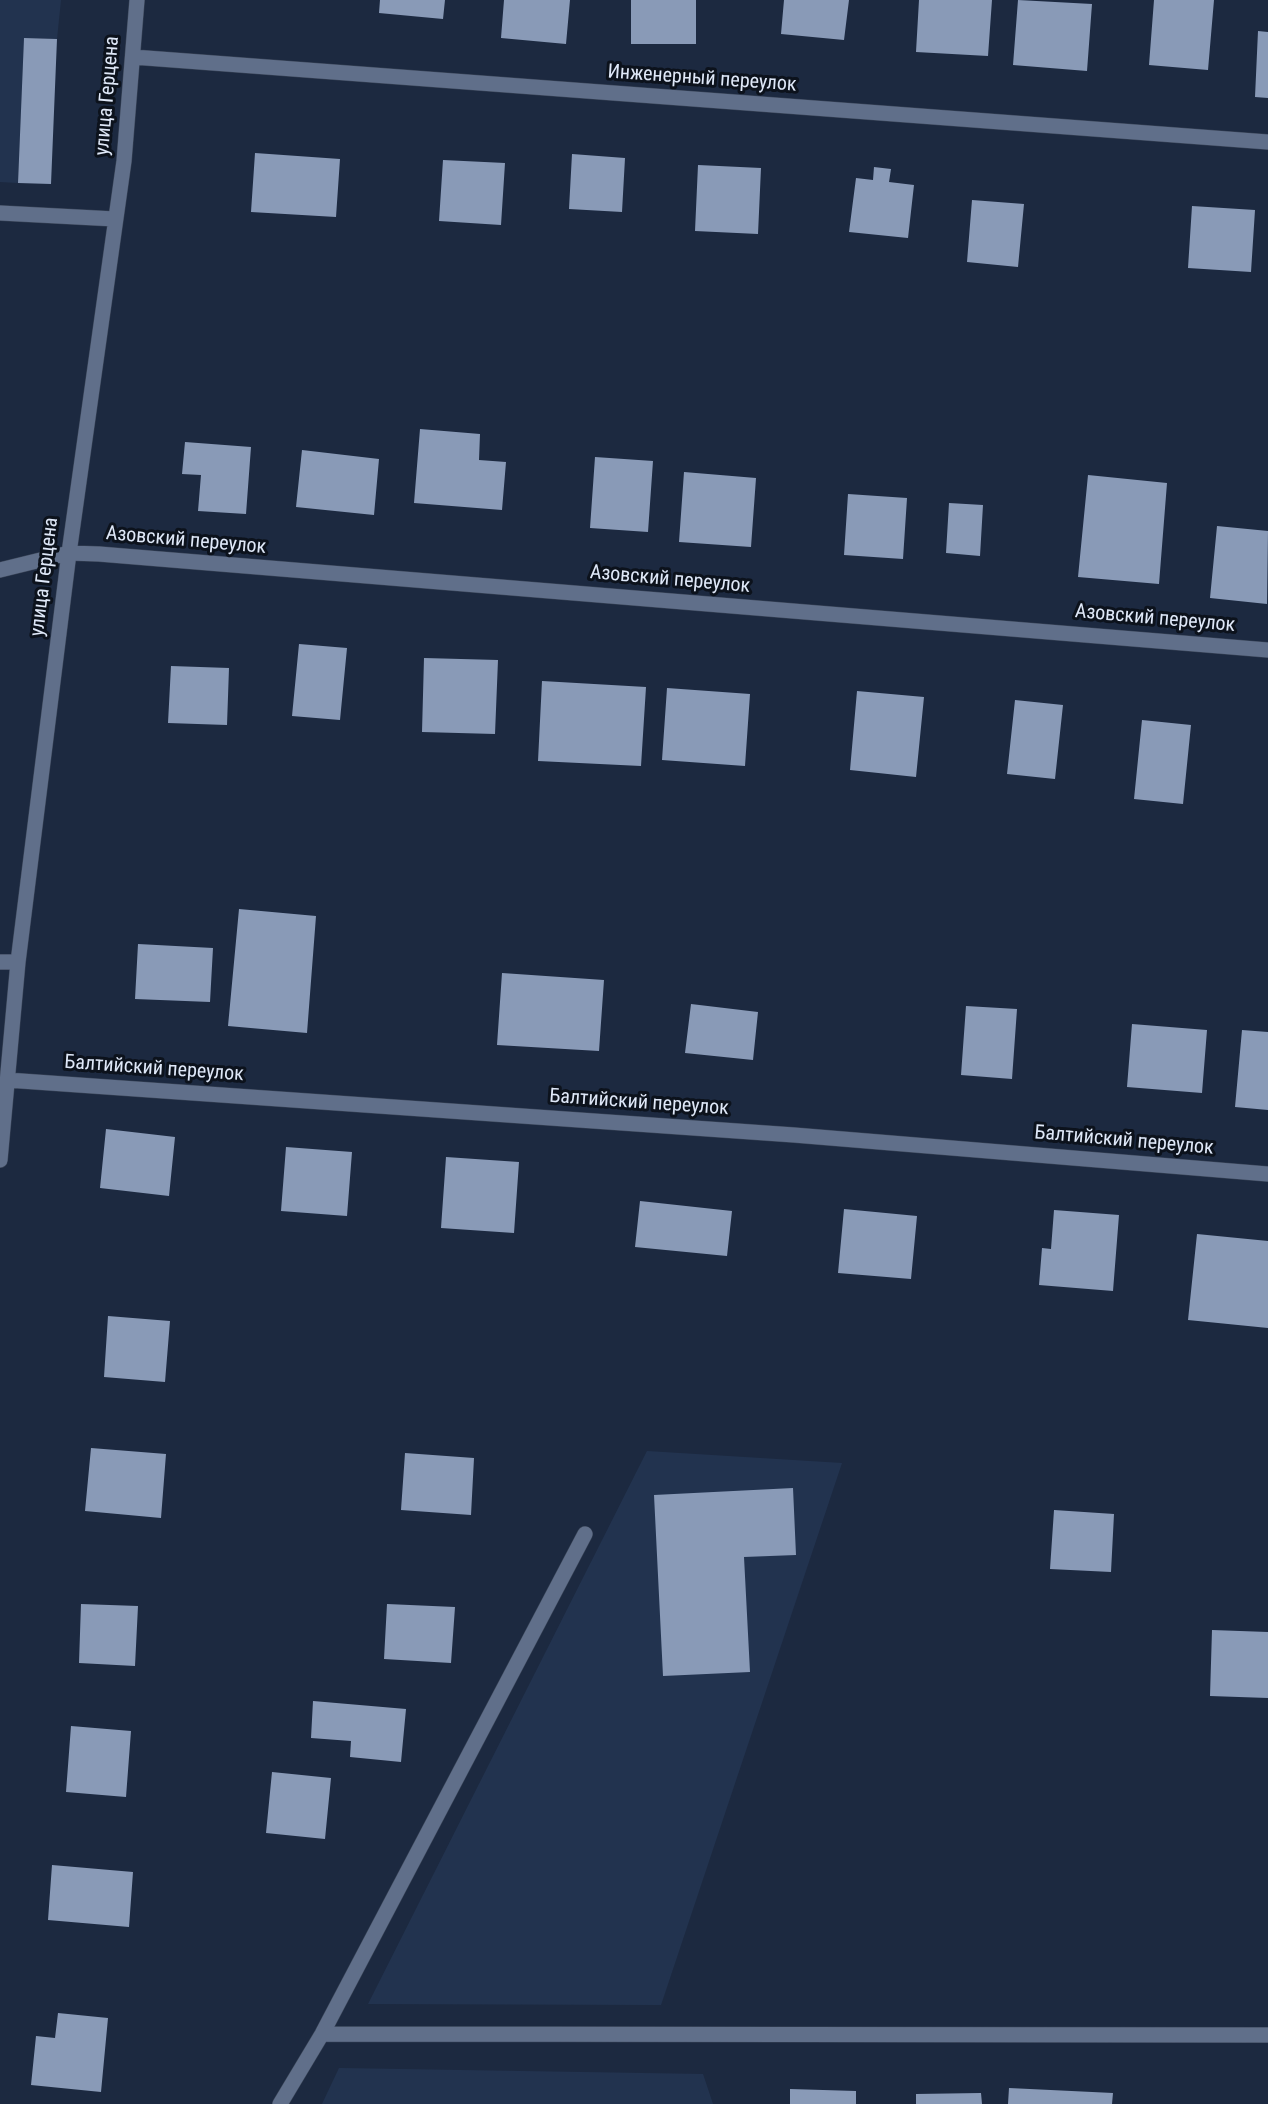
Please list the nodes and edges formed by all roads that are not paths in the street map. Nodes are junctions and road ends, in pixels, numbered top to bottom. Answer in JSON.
{"nodes":[{"id":1,"x":137,"y":0,"type":"edge"},
{"id":2,"x":133,"y":57,"type":"junction"},
{"id":3,"x":1268,"y":142,"type":"edge"},
{"id":4,"x":0,"y":213,"type":"edge"},
{"id":5,"x":115,"y":219,"type":"junction"},
{"id":6,"x":69,"y":553,"type":"junction"},
{"id":7,"x":0,"y":570,"type":"edge"},
{"id":8,"x":1268,"y":650,"type":"edge"},
{"id":9,"x":0,"y":962,"type":"edge"},
{"id":10,"x":18,"y":963,"type":"junction"},
{"id":11,"x":7,"y":1080,"type":"junction"},
{"id":12,"x":0,"y":1160,"type":"edge"},
{"id":13,"x":1268,"y":1174,"type":"edge"},
{"id":14,"x":585,"y":1534,"type":"dead end"},
{"id":15,"x":322,"y":2034,"type":"junction"},
{"id":16,"x":1268,"y":2035,"type":"edge"},
{"id":17,"x":280,"y":2104,"type":"edge"}],
"edges":[{"from":1,"to":2,"type":"street","name":"улица Герцена"},
{"from":2,"to":3,"type":"street","name":"Инженерный переулок"},
{"from":2,"to":5,"type":"street","name":"улица Герцена"},
{"from":4,"to":5,"type":"street"},
{"from":5,"to":6,"type":"street","name":"улица Герцена"},
{"from":6,"to":7,"type":"street","name":"Азовский переулок"},
{"from":6,"to":8,"type":"street","name":"Азовский переулок"},
{"from":6,"to":10,"type":"street","name":"улица Герцена"},
{"from":9,"to":10,"type":"street"},
{"from":10,"to":11,"type":"street","name":"улица Герцена"},
{"from":11,"to":12,"type":"street","name":"улица Герцена"},
{"from":11,"to":13,"type":"street","name":"Балтийский переулок"},
{"from":14,"to":15,"type":"street"},
{"from":15,"to":16,"type":"street"},
{"from":15,"to":17,"type":"street"}]}
